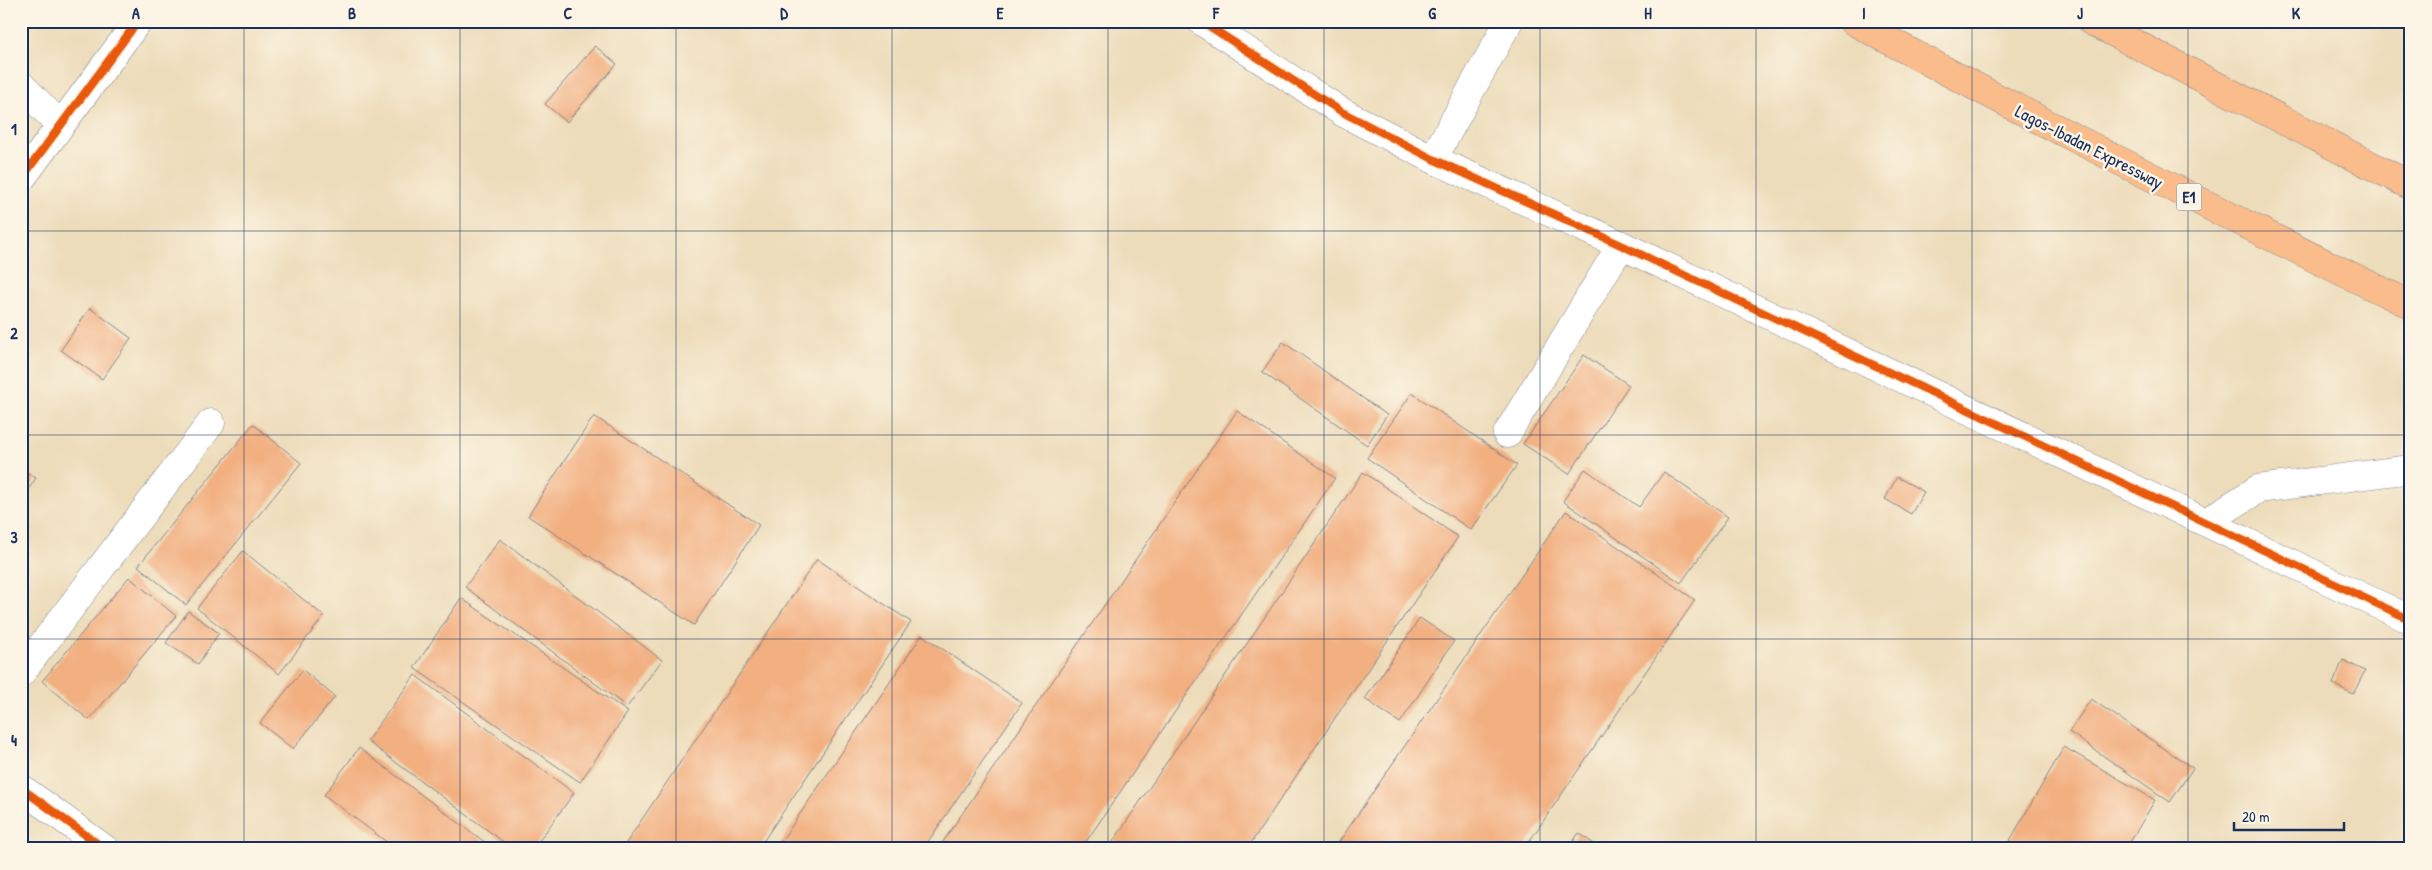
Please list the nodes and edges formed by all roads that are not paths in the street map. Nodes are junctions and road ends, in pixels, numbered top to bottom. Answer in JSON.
{"nodes":[{"id":1,"x":138,"y":21,"type":"edge"},
{"id":2,"x":1201,"y":21,"type":"edge"},
{"id":3,"x":1509,"y":21,"type":"edge"},
{"id":4,"x":1852,"y":21,"type":"edge"},
{"id":5,"x":2090,"y":21,"type":"edge"},
{"id":6,"x":21,"y":85,"type":"edge"},
{"id":7,"x":60,"y":125,"type":"junction"},
{"id":8,"x":1433,"y":159,"type":"junction"},
{"id":9,"x":21,"y":180,"type":"edge"},
{"id":10,"x":2411,"y":186,"type":"edge"},
{"id":11,"x":1621,"y":245,"type":"junction"},
{"id":12,"x":2411,"y":305,"type":"edge"},
{"id":13,"x":211,"y":423,"type":"dead end"},
{"id":14,"x":1507,"y":434,"type":"dead end"},
{"id":15,"x":2411,"y":469,"type":"edge"},
{"id":16,"x":2206,"y":522,"type":"junction"},
{"id":17,"x":2411,"y":620,"type":"edge"},
{"id":18,"x":21,"y":672,"type":"edge"},
{"id":19,"x":21,"y":788,"type":"edge"},
{"id":20,"x":105,"y":849,"type":"edge"}],
"edges":[{"from":1,"to":7,"type":"street"},
{"from":2,"to":8,"type":"street"},
{"from":3,"to":8,"type":"street"},
{"from":4,"to":12,"type":"highway","name":"Lagos-Ibadan Expressway","number":"E1"},
{"from":5,"to":10,"type":"highway"},
{"from":6,"to":7,"type":"street"},
{"from":7,"to":9,"type":"street"},
{"from":8,"to":11,"type":"street"},
{"from":11,"to":14,"type":"street"},
{"from":11,"to":16,"type":"street"},
{"from":13,"to":18,"type":"street"},
{"from":15,"to":16,"type":"street"},
{"from":16,"to":17,"type":"street"},
{"from":19,"to":20,"type":"street"}]}
